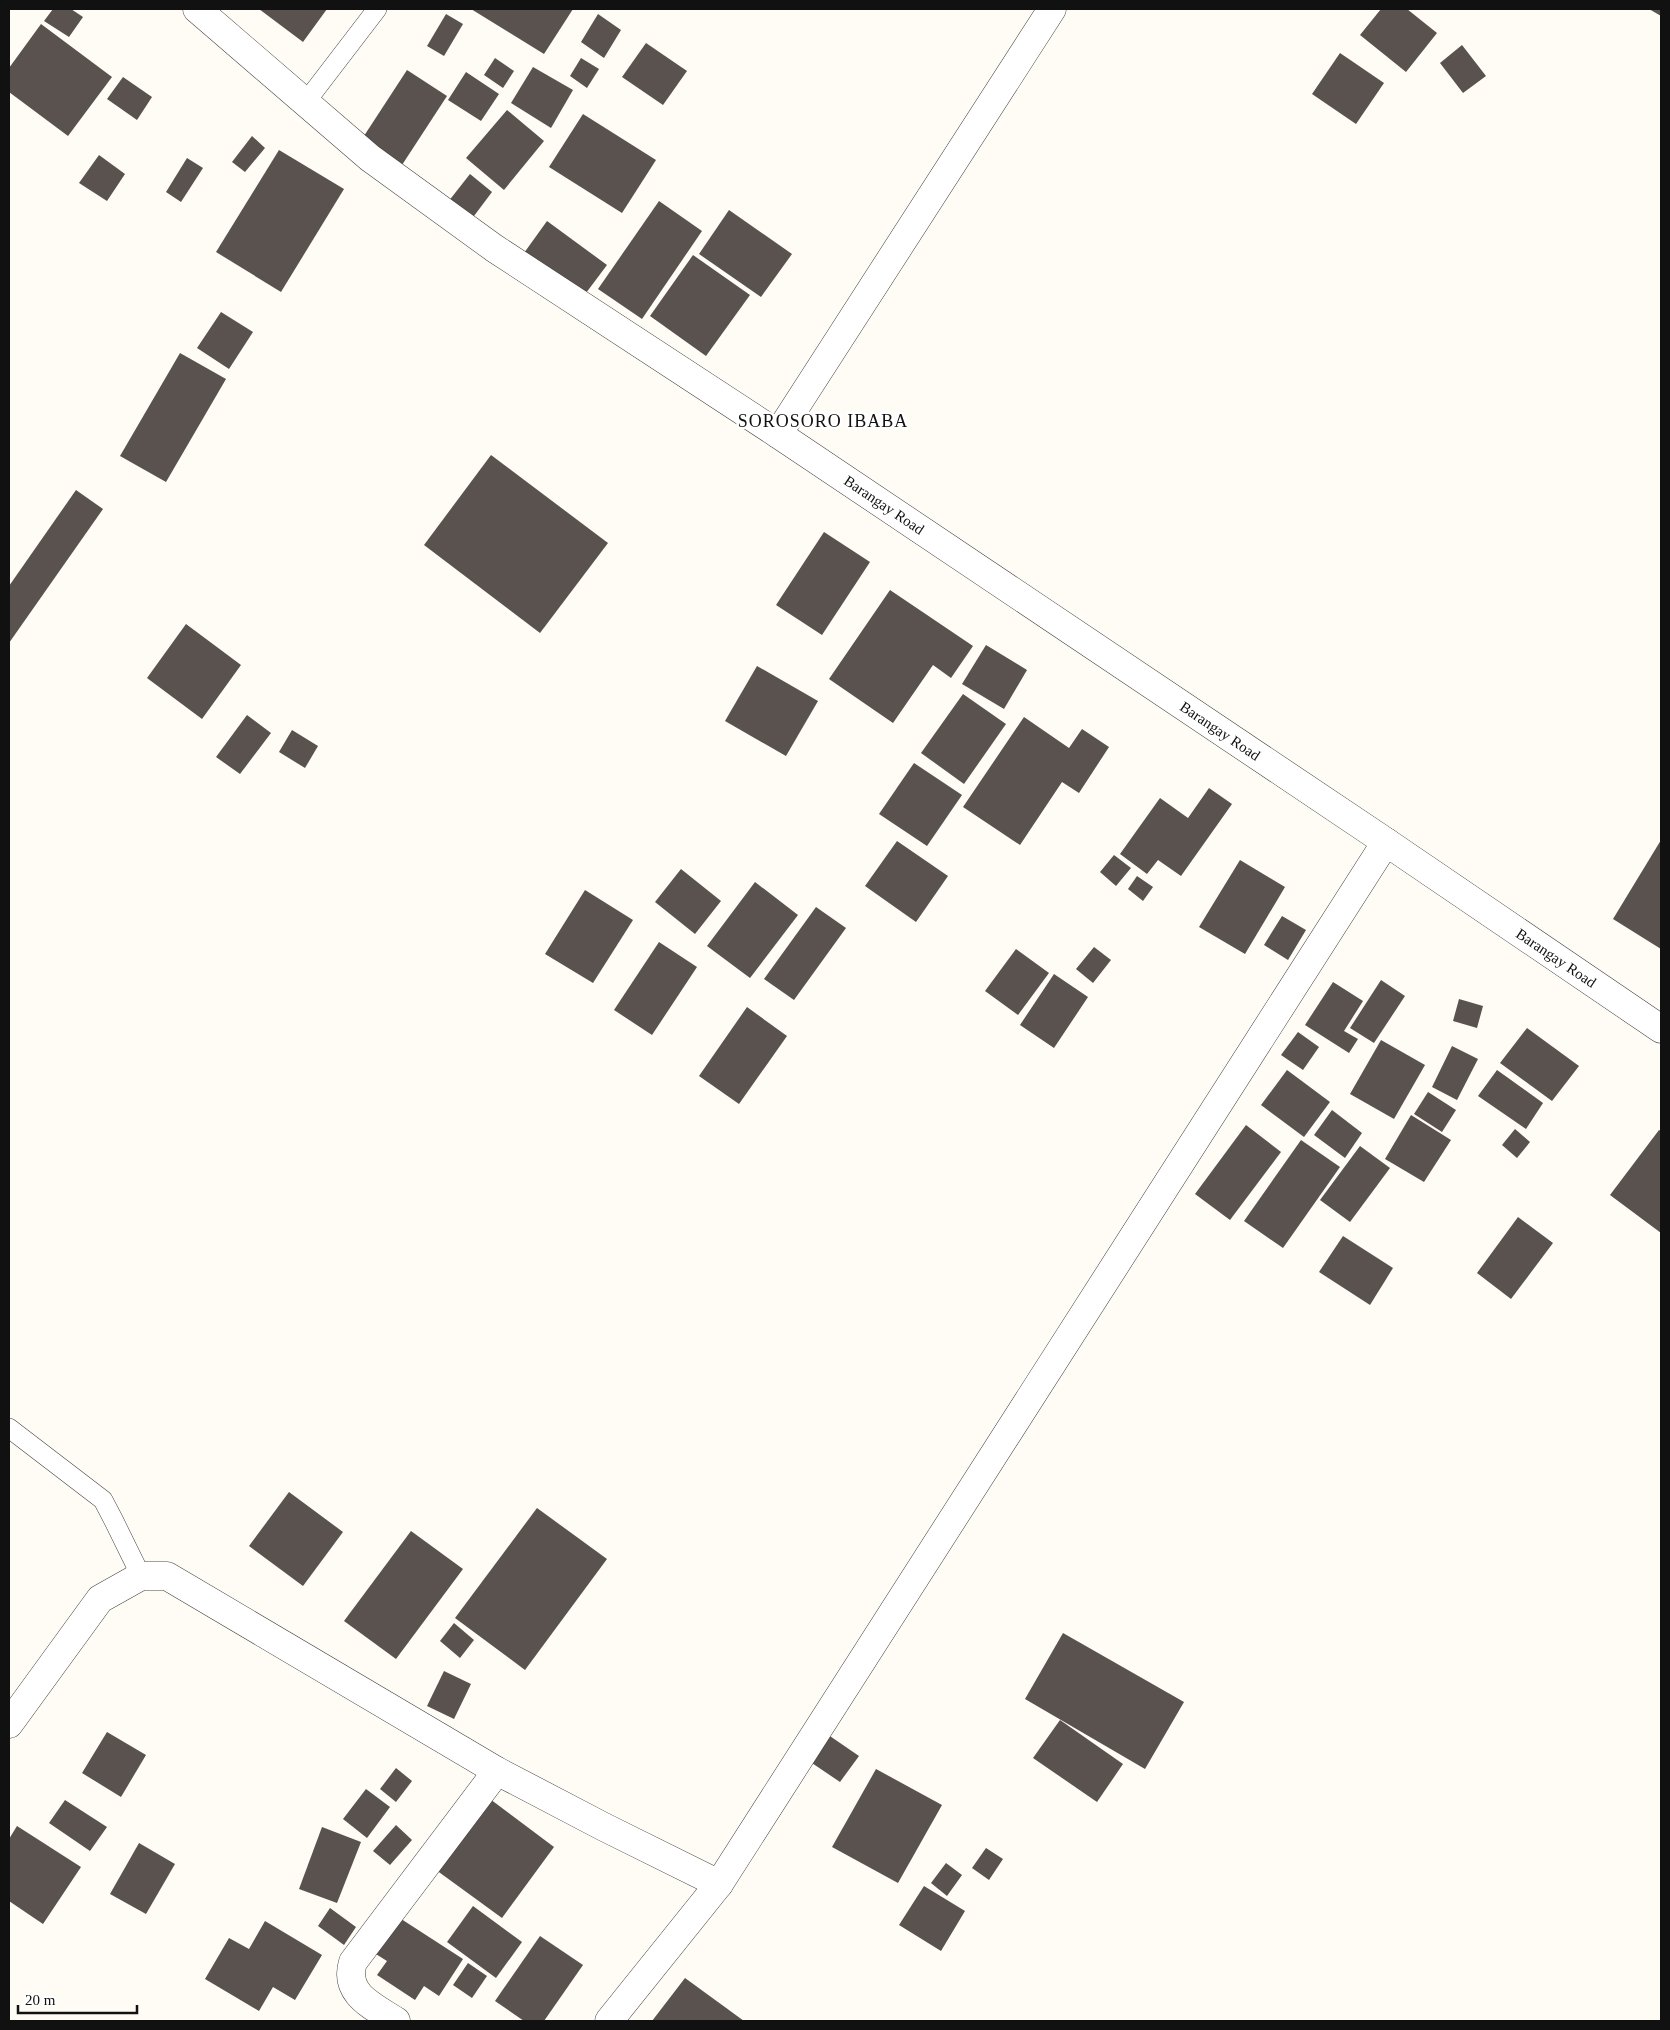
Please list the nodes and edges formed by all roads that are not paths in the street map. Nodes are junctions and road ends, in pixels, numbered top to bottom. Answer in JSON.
{"nodes":[{"id":1,"x":197,"y":9,"type":"edge"},
{"id":2,"x":377,"y":9,"type":"edge"},
{"id":3,"x":1052,"y":9,"type":"edge"},
{"id":4,"x":305,"y":103,"type":"junction"},
{"id":5,"x":778,"y":434,"type":"junction"},
{"id":6,"x":1386,"y":842,"type":"junction"},
{"id":7,"x":1661,"y":1029,"type":"edge"},
{"id":8,"x":9,"y":1428,"type":"edge"},
{"id":9,"x":140,"y":1576,"type":"junction"},
{"id":10,"x":9,"y":1724,"type":"edge"},
{"id":11,"x":497,"y":1771,"type":"junction"},
{"id":12,"x":719,"y":1884,"type":"junction"},
{"id":13,"x":396,"y":2021,"type":"edge"},
{"id":14,"x":609,"y":2021,"type":"edge"}],
"edges":[{"from":1,"to":4,"type":"street","name":"Barangay Road"},
{"from":2,"to":4,"type":"lane"},
{"from":3,"to":5,"type":"street"},
{"from":4,"to":5,"type":"street","name":"Barangay Road"},
{"from":5,"to":6,"type":"street","name":"Barangay Road"},
{"from":6,"to":7,"type":"street","name":"Barangay Road"},
{"from":6,"to":12,"type":"street"},
{"from":8,"to":9,"type":"lane"},
{"from":9,"to":10,"type":"street"},
{"from":9,"to":11,"type":"street"},
{"from":11,"to":12,"type":"street"},
{"from":11,"to":13,"type":"street"},
{"from":12,"to":14,"type":"street"}]}
